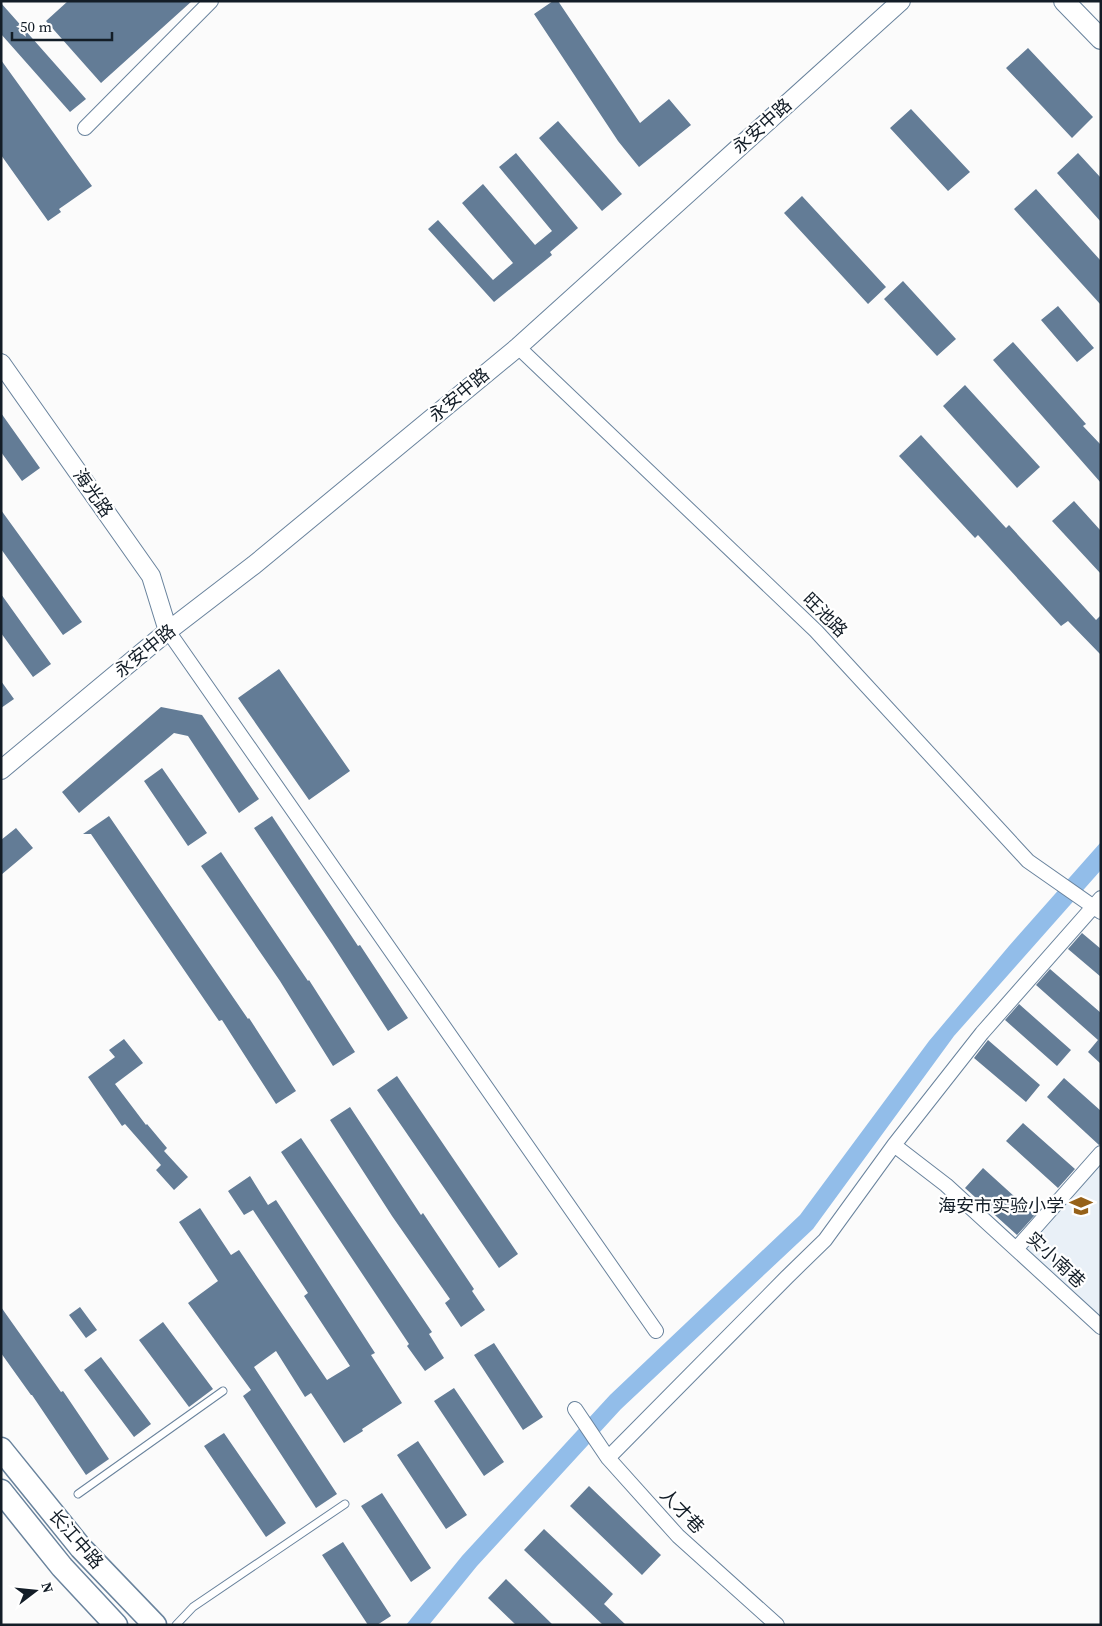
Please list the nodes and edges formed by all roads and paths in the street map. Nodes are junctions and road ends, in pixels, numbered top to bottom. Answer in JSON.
{"nodes":[{"id":1,"x":211,"y":1,"type":"edge"},
{"id":2,"x":901,"y":1,"type":"edge"},
{"id":3,"x":1064,"y":1,"type":"edge"},
{"id":4,"x":1101,"y":39,"type":"edge"},
{"id":5,"x":85,"y":128,"type":"dead end"},
{"id":6,"x":518,"y":347,"type":"junction"},
{"id":7,"x":1,"y":363,"type":"edge"},
{"id":8,"x":168,"y":631,"type":"junction"},
{"id":9,"x":1,"y":770,"type":"edge"},
{"id":10,"x":1098,"y":906,"type":"edge"},
{"id":11,"x":894,"y":1145,"type":"junction"},
{"id":12,"x":1101,"y":1153,"type":"edge"},
{"id":13,"x":1016,"y":1249,"type":"junction"},
{"id":14,"x":1101,"y":1327,"type":"edge"},
{"id":15,"x":656,"y":1331,"type":"dead end"},
{"id":16,"x":223,"y":1391,"type":"dead end"},
{"id":17,"x":577,"y":1412,"type":"dead end"},
{"id":18,"x":1,"y":1449,"type":"edge"},
{"id":19,"x":606,"y":1454,"type":"junction"},
{"id":20,"x":1,"y":1491,"type":"edge"},
{"id":21,"x":78,"y":1494,"type":"dead end"},
{"id":22,"x":345,"y":1504,"type":"dead end"},
{"id":23,"x":116,"y":1625,"type":"edge"},
{"id":24,"x":155,"y":1625,"type":"edge"},
{"id":25,"x":176,"y":1625,"type":"edge"},
{"id":26,"x":777,"y":1625,"type":"edge"}],
"edges":[{"from":1,"to":5,"type":"street"},
{"from":2,"to":6,"type":"street","name":"永安中路"},
{"from":3,"to":4,"type":"main road"},
{"from":6,"to":8,"type":"street","name":"永安中路"},
{"from":6,"to":10,"type":"street","name":"旺池路"},
{"from":7,"to":8,"type":"street","name":"海光路"},
{"from":8,"to":9,"type":"street","name":"永安中路"},
{"from":8,"to":15,"type":"street"},
{"from":10,"to":11,"type":"street"},
{"from":11,"to":13,"type":"street","name":"实小南巷"},
{"from":11,"to":19,"type":"street"},
{"from":12,"to":13,"type":"street"},
{"from":13,"to":14,"type":"street","name":"实小南巷"},
{"from":16,"to":21,"type":"lane"},
{"from":17,"to":19,"type":"street","name":"人才巷"},
{"from":18,"to":24,"type":"main road","name":"长江中路"},
{"from":19,"to":26,"type":"street","name":"人才巷"},
{"from":20,"to":23,"type":"main road","name":"长江中路"},
{"from":22,"to":25,"type":"lane"}]}
